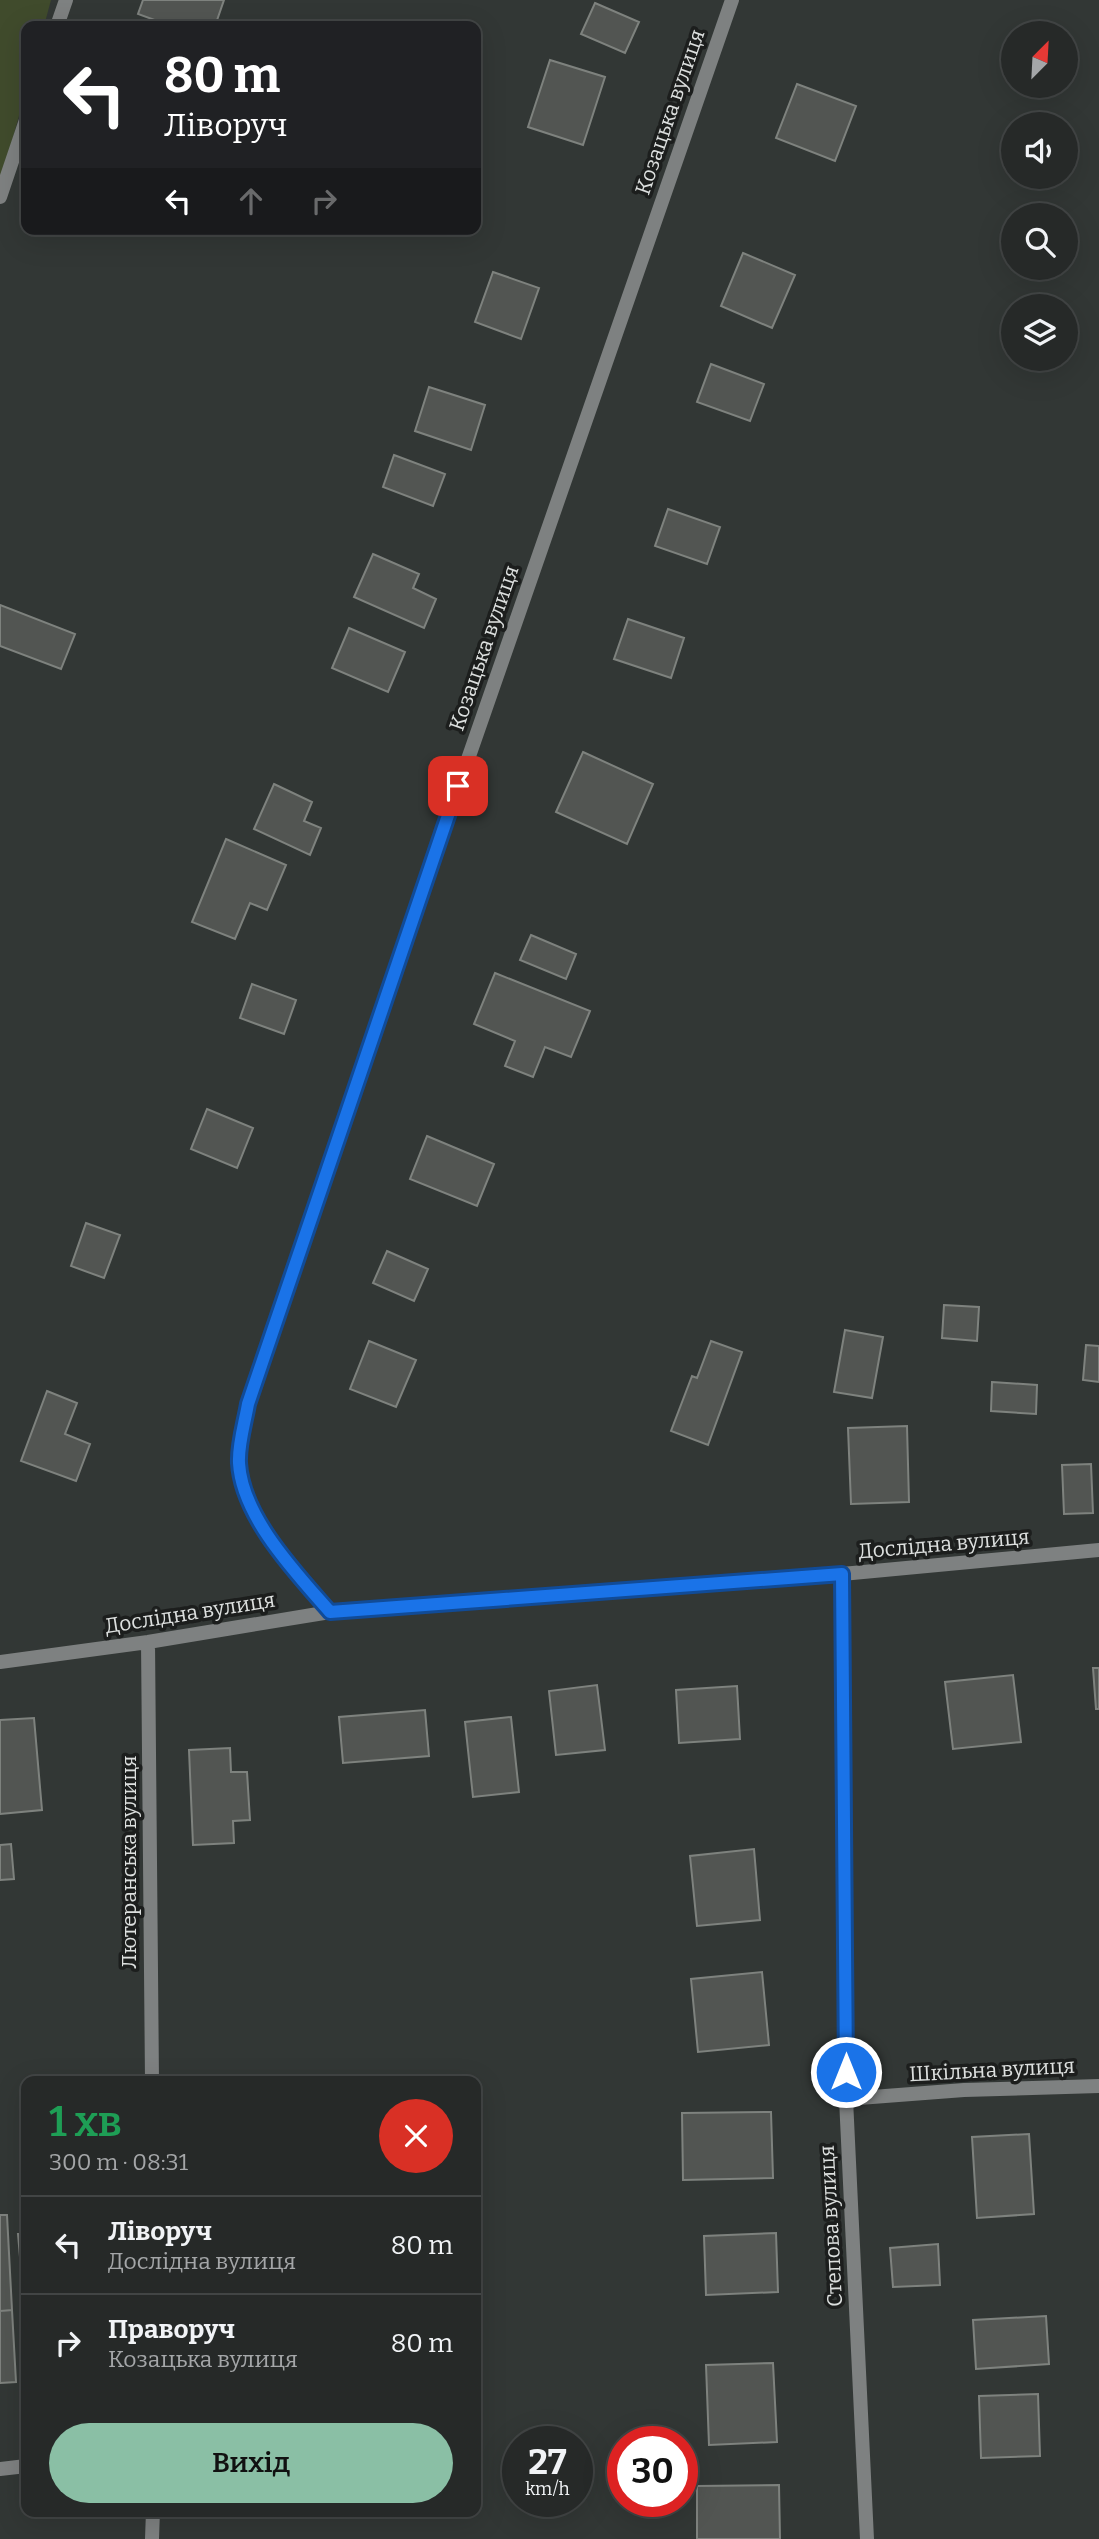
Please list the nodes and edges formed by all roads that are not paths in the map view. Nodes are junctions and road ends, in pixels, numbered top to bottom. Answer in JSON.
{"nodes":[{"id":1,"x":66,"y":0,"type":"edge"},
{"id":2,"x":732,"y":0,"type":"edge"},
{"id":3,"x":59,"y":21,"type":"edge"},
{"id":4,"x":21,"y":135,"type":"edge"},
{"id":5,"x":0,"y":197,"type":"edge"},
{"id":6,"x":1099,"y":1550,"type":"edge"},
{"id":7,"x":842,"y":1574,"type":"junction"},
{"id":8,"x":330,"y":1612,"type":"junction"},
{"id":9,"x":148,"y":1642,"type":"junction"},
{"id":10,"x":0,"y":1662,"type":"edge"},
{"id":11,"x":152,"y":2076,"type":"edge"},
{"id":12,"x":1099,"y":2086,"type":"edge"},
{"id":13,"x":846,"y":2099,"type":"junction"},
{"id":14,"x":21,"y":2467,"type":"edge"},
{"id":15,"x":0,"y":2469,"type":"edge"},
{"id":16,"x":153,"y":2517,"type":"edge"},
{"id":17,"x":152,"y":2539,"type":"edge"},
{"id":18,"x":867,"y":2539,"type":"edge"}],
"edges":[{"from":1,"to":3,"type":"street"},
{"from":2,"to":8,"type":"street","name":"Козацька вулиця"},
{"from":4,"to":5,"type":"street"},
{"from":6,"to":7,"type":"street","name":"Дослідна вулиця"},
{"from":7,"to":8,"type":"street","name":"Дослідна вулиця"},
{"from":7,"to":13,"type":"street","name":"Степова вулиця"},
{"from":8,"to":9,"type":"street","name":"Дослідна вулиця"},
{"from":9,"to":10,"type":"street","name":"Дослідна вулиця"},
{"from":9,"to":11,"type":"street","name":"Лютеранська вулиця"},
{"from":12,"to":13,"type":"street","name":"Шкільна вулиця"},
{"from":13,"to":18,"type":"street","name":"Степова вулиця"},
{"from":14,"to":15,"type":"street"},
{"from":16,"to":17,"type":"street"}]}
